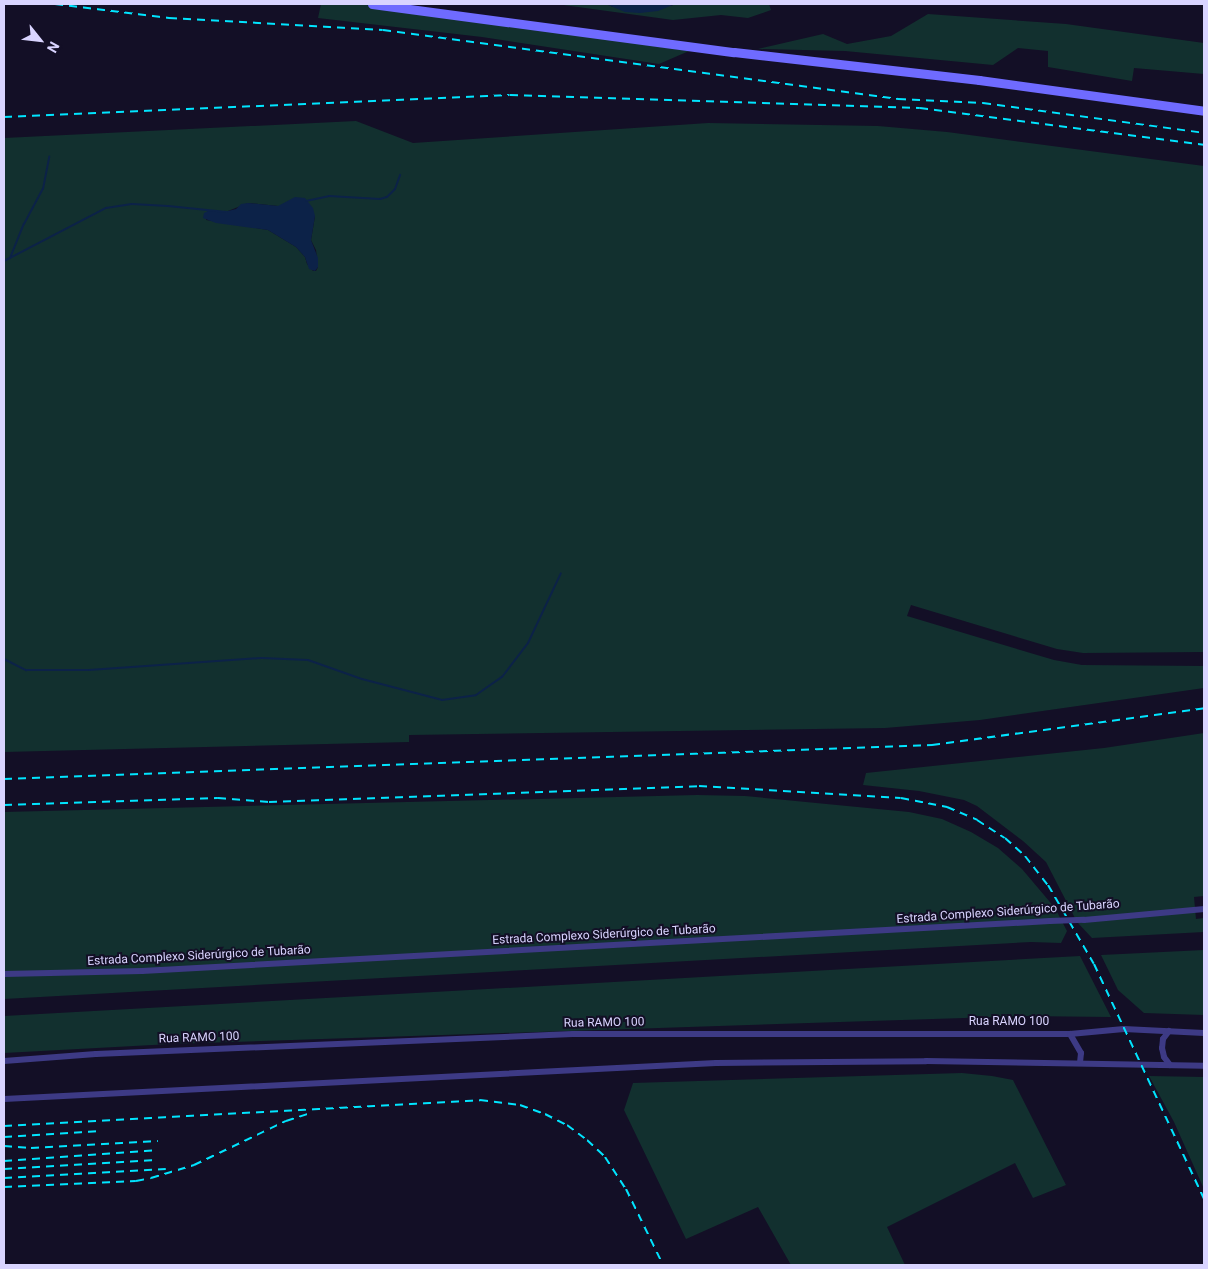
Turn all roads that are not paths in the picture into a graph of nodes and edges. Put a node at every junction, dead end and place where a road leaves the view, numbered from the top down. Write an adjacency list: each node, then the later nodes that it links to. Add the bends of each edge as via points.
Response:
1 (372, 4): 2 (street)
2 (1204, 111)
3 (1204, 909): 4 (street, Estrada Complexo Siderúrgico de Tubarão, bridge, via 1084,920 142,971)
4 (4, 974)
5 (1169, 1031): 6 (street, Rua RAMO 100); 7 (street, Rua RAMO 100, via 1124,1029); 10 (street, via 1162,1048)
6 (1204, 1033)
7 (1070, 1034): 8 (street, Rua RAMO 100, via 573,1034 96,1054); 9 (street, via 1081,1053)
8 (4, 1061)
9 (1080, 1063): 10 (street); 12 (street, via 926,1060 716,1063)
10 (1170, 1065): 11 (street)
11 (1204, 1066)
12 (4, 1099)

